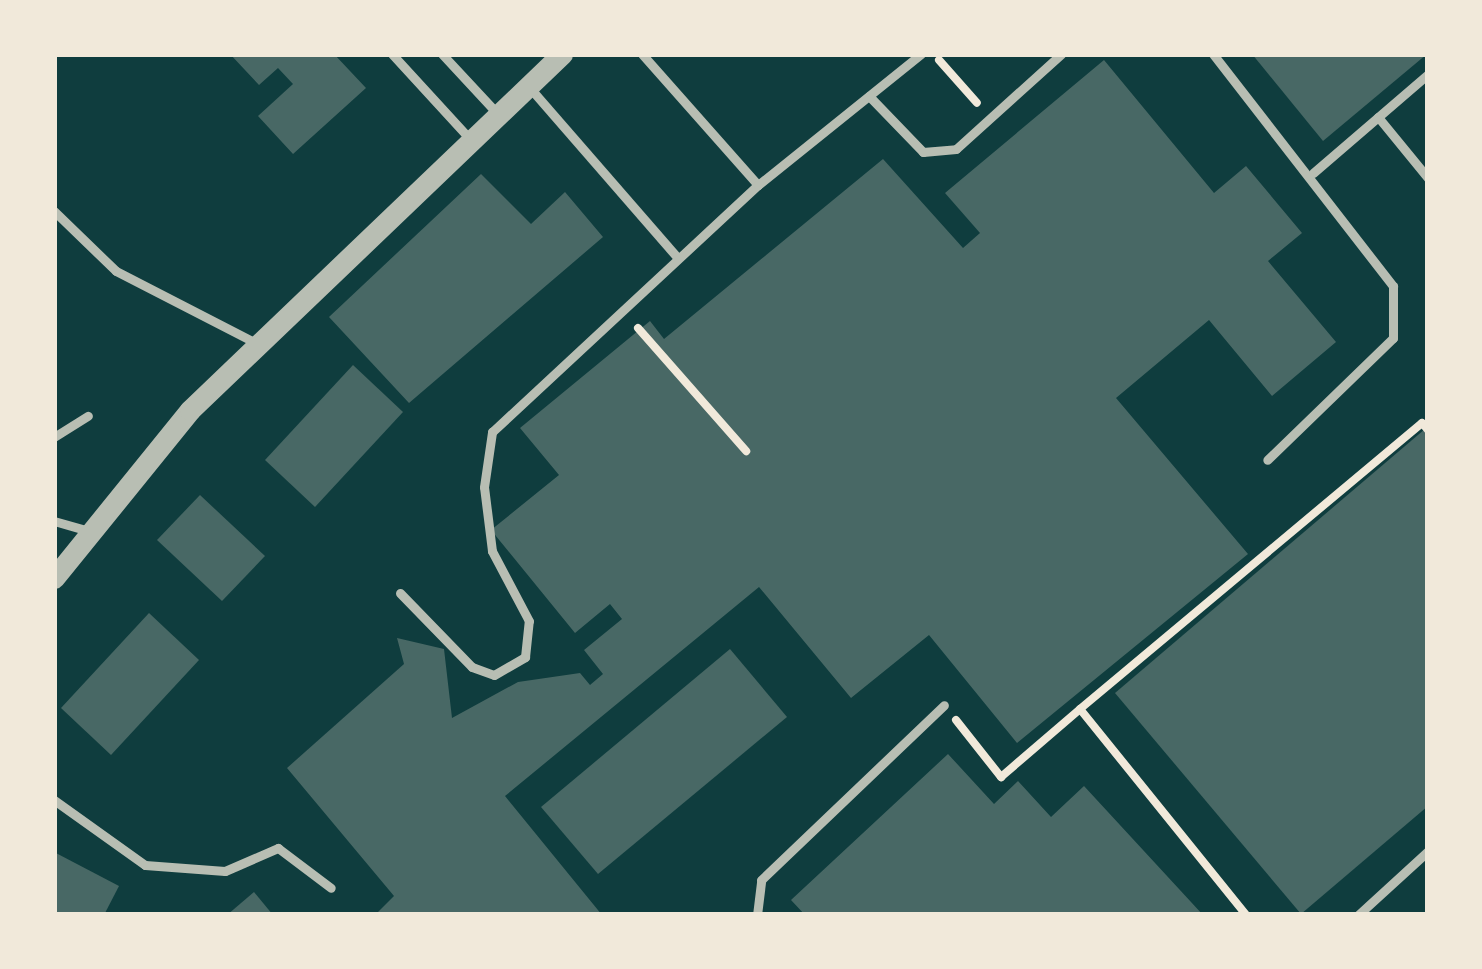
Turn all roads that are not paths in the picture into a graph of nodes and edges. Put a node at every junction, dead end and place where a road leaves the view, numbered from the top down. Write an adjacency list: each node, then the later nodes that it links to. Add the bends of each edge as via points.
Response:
1 (392, 54): 13 (lane)
2 (442, 54): 11 (lane)
3 (562, 54): 9 (street)
4 (643, 54): 16 (lane)
5 (921, 54): 10 (lane)
6 (1061, 54): 10 (lane, via 956,149 922,152)
7 (1213, 54): 14 (lane)
8 (1428, 74): 12 (lane)
9 (527, 84): 11 (street); 18 (lane)
10 (868, 96): 16 (lane)
11 (495, 111): 13 (street)
12 (1378, 117): 14 (lane); 15 (lane)
13 (468, 136): 19 (street)
14 (1312, 172): 22 (lane, via 1381,257 1393,338)
15 (1428, 178)
16 (758, 185): 18 (lane)
17 (54, 211): 19 (lane, via 116,271)
18 (678, 258): 26 (lane, via 492,431 492,551 529,620 525,657 494,675 472,667)
19 (256, 343): 24 (street)
20 (88, 416): 21 (lane)
21 (54, 437)
22 (1267, 460)
23 (54, 521): 24 (lane)
24 (88, 531): 25 (street)
25 (54, 578)
26 (400, 593)
27 (944, 705): 31 (lane, via 760,880)
28 (54, 800): 30 (lane, via 145,865 225,871 278,848)
29 (1428, 851): 32 (lane)
30 (331, 888)
31 (757, 915)
32 (1358, 915)

